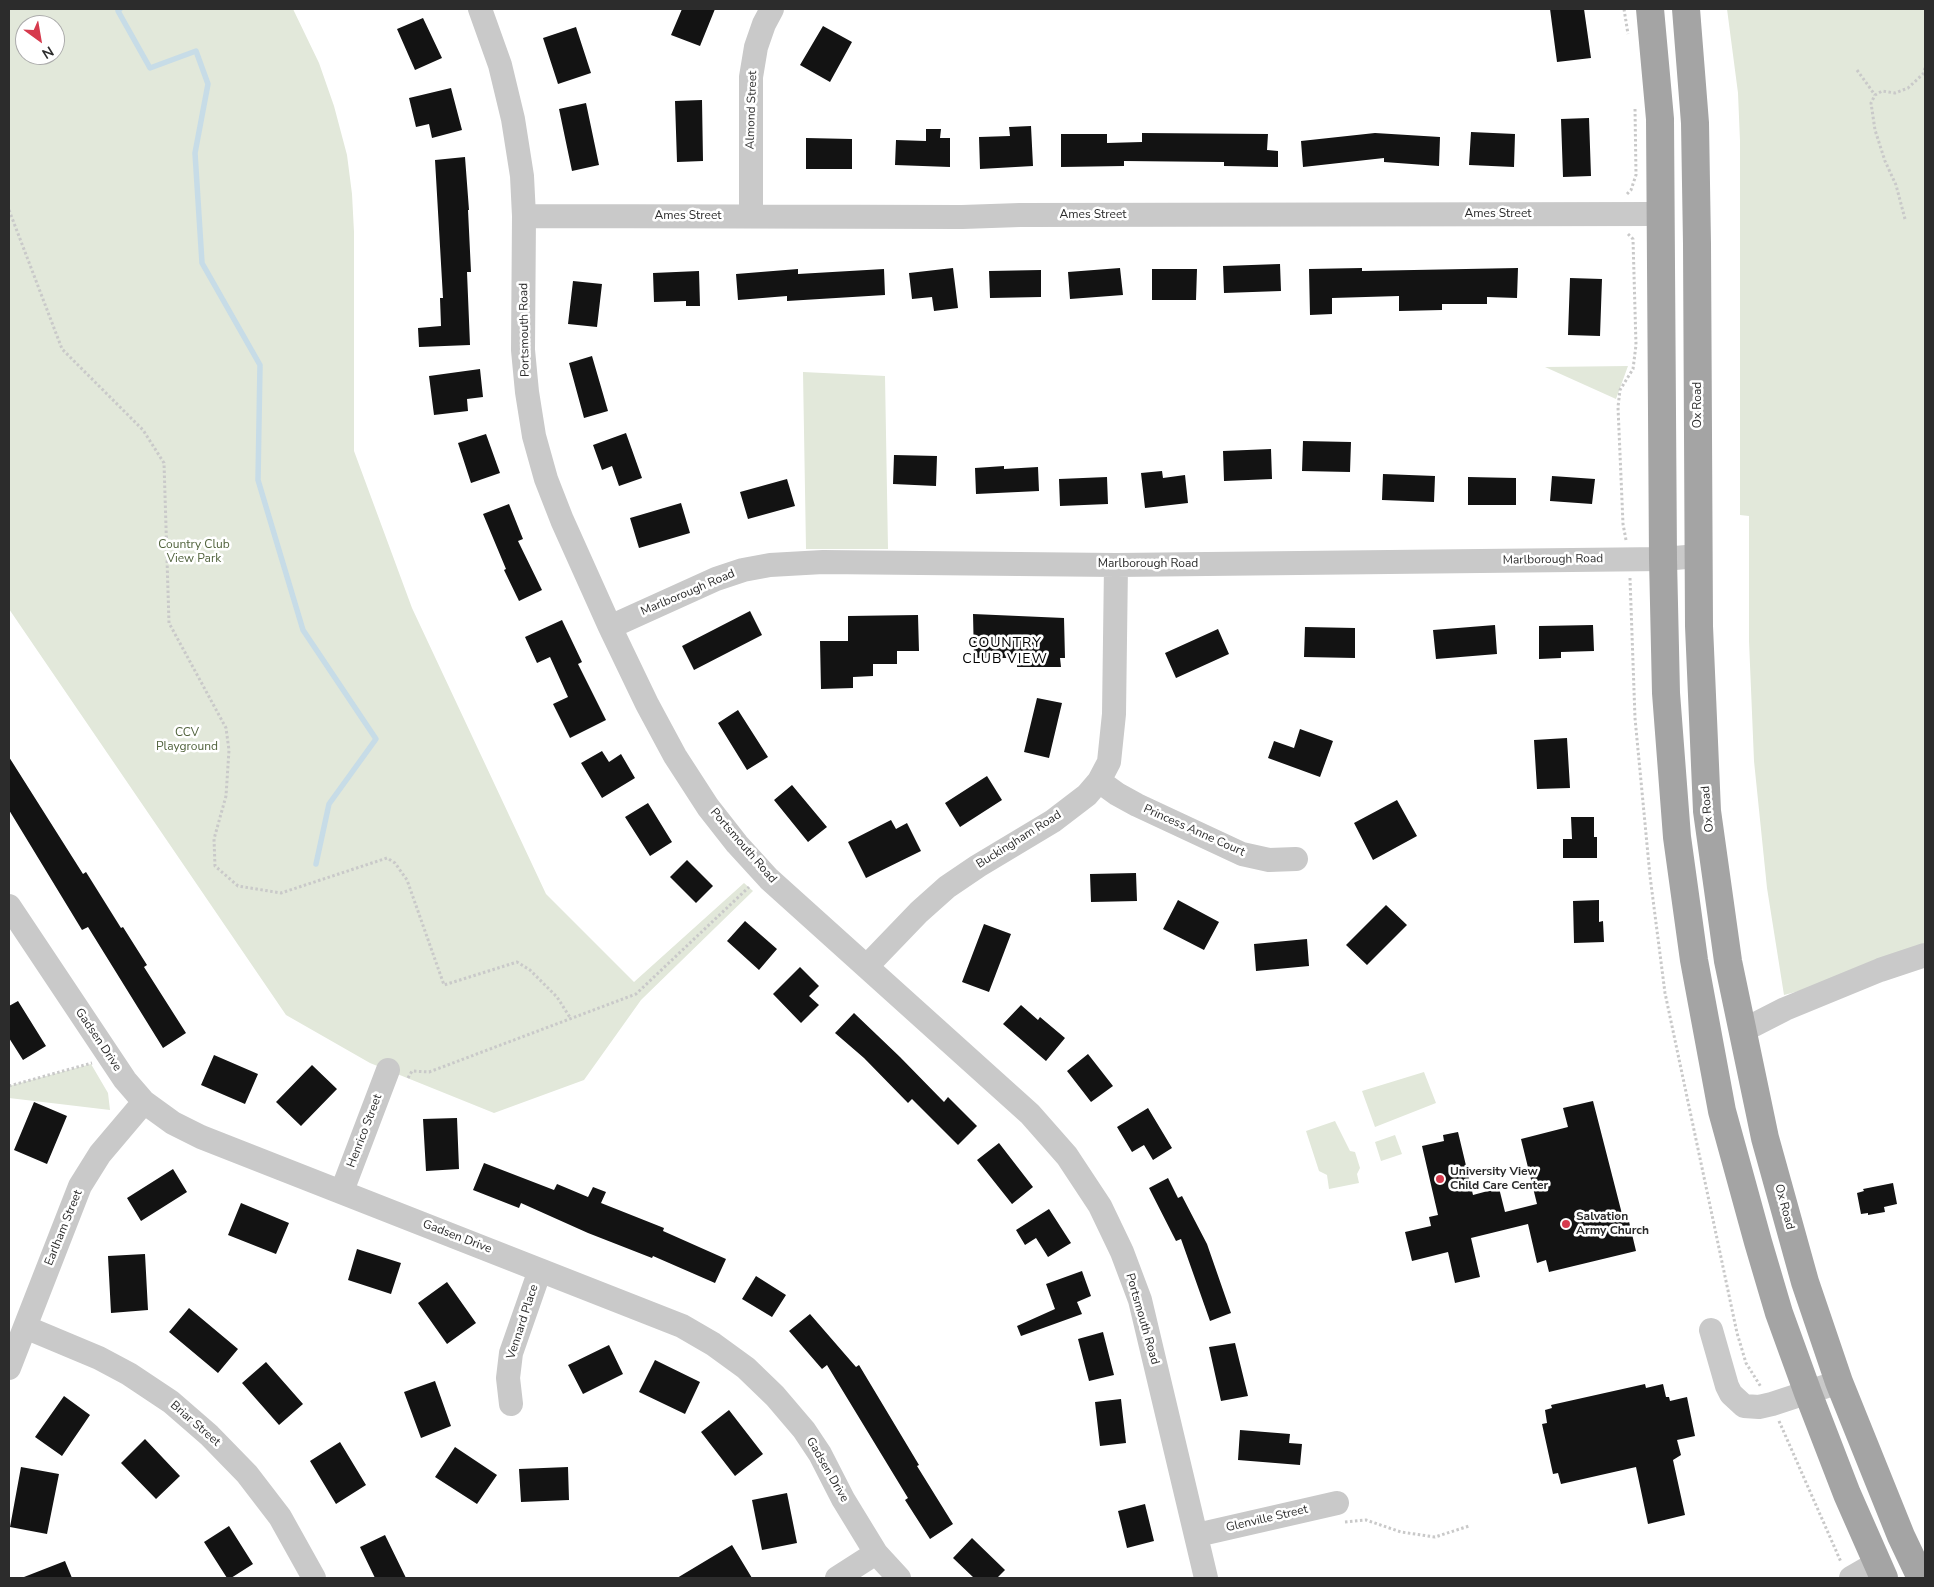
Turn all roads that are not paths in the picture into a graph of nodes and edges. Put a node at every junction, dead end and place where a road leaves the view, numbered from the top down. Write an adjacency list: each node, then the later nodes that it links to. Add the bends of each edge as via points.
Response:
1 (480, 9): 6 (street, Portsmouth Road, via 500,66 513,119 522,176)
2 (772, 9): 7 (street, Almond Street, via 756,47 751,77)
3 (1650, 9): 5 (main road, via 1660,118)
4 (1686, 9): 8 (main road, Ox Road, via 1695,124)
5 (1662, 214): 7 (street, Ames Street); 9 (main road)
6 (524, 216): 7 (street, Ames Street); 11 (street, Portsmouth Road, via 523,350 534,436 562,520)
7 (751, 216)
8 (1698, 556): 9 (street, Marlborough Road); 17 (main road, Ox Road, via 1707,811 1728,961)
9 (1663, 559): 10 (street, Marlborough Road); 26 (main road, via 1666,693 1676,827 1694,960 1722,1111 1740,1181 1779,1313)
10 (1116, 565): 11 (street, Marlborough Road, via 823,562 770,565 716,578); 12 (street, Buckingham Road, via 1114,714 1109,762)
11 (610, 627): 16 (street, Portsmouth Road, via 674,756 708,807 764,873)
12 (1099, 781): 13 (street, Princess Anne Court, via 1137,805 1242,854 1269,860); 16 (street, Buckingham Road, via 1087,795 1053,821 948,887)
13 (1296, 859)
14 (9, 906): 19 (street, Gadsen Drive, via 124,1080)
15 (1925, 954): 17 (street, via 1784,1009)
16 (867, 966): 29 (street, Portsmouth Road, via 1030,1114 1067,1156 1100,1206 1140,1300)
17 (1742, 1031): 25 (main road, Ox Road, via 1765,1138 1805,1282)
18 (388, 1070): 20 (street, Henrico Street)
19 (144, 1102): 20 (street, Gadsen Drive, via 173,1123 201,1137); 22 (street, Earlham Street, via 100,1154 80,1186)
20 (342, 1191): 21 (street, Gadsen Drive)
21 (540, 1270): 27 (street, Vennard Place, via 511,1353 508,1378); 30 (street, Gadsen Drive, via 682,1326 746,1368 804,1430)
22 (25, 1327): 24 (street, Earlham Street); 32 (street, Briar Street, via 129,1374 171,1402 209,1435 247,1474 280,1517)
23 (1711, 1330): 26 (street, via 1727,1386 1744,1406 1759,1407)
24 (9, 1368)
25 (1839, 1382): 26 (street); 37 (main road, Ox Road)
26 (1808, 1393): 31 (main road)
27 (511, 1404)
28 (1336, 1503): 29 (street, Glenville Street)
29 (1197, 1535): 35 (street, Portsmouth Road)
30 (876, 1553): 33 (street); 34 (street, Gadsen Drive)
31 (1880, 1571): 36 (street)
32 (314, 1578)
33 (837, 1578)
34 (899, 1578)
35 (1206, 1578)
36 (1851, 1578)
37 (1921, 1578)

